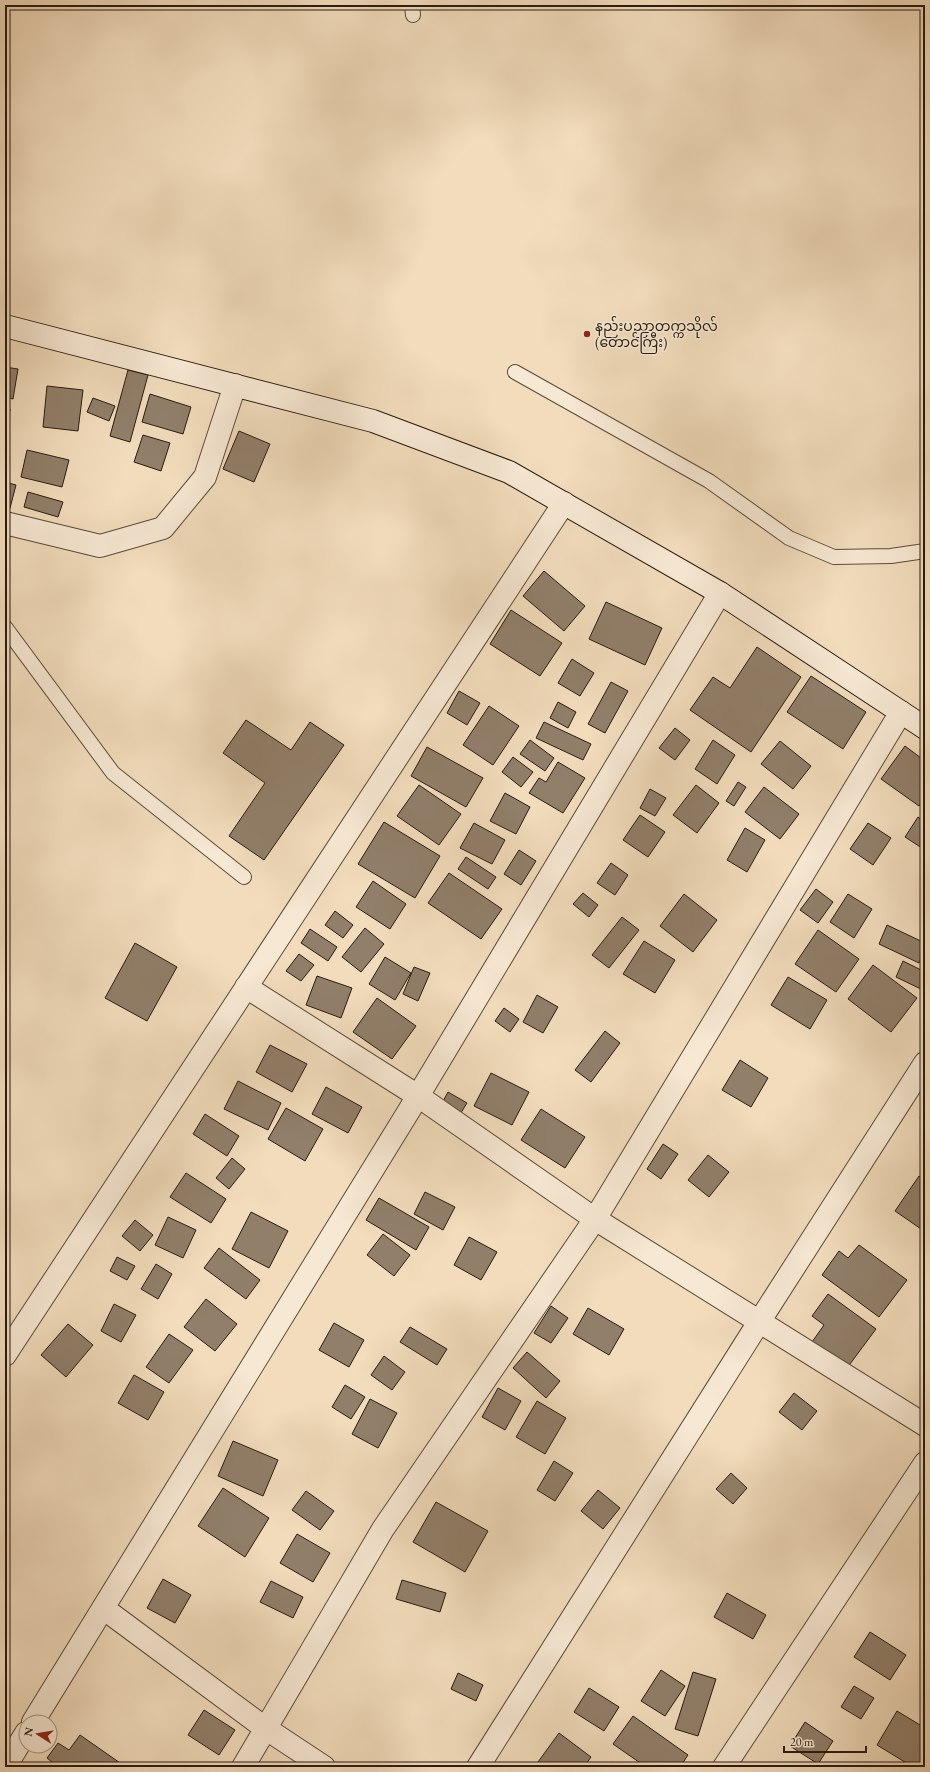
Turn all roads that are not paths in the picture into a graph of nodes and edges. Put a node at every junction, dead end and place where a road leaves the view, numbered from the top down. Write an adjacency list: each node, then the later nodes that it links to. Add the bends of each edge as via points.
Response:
1 (5, 326): 3 (street)
2 (515, 372): 6 (lane, via 709,481 788,538 834,557 891,556)
3 (235, 385): 4 (street, via 373,421 509,472); 5 (street, via 205,477 163,528 100,546)
4 (564, 503): 7 (street); 12 (street)
5 (5, 524)
6 (925, 551)
7 (720, 593): 9 (street); 14 (street)
8 (5, 627): 11 (lane, via 113,773)
9 (901, 712): 10 (street); 15 (street)
10 (925, 728)
11 (244, 877)
12 (246, 987): 14 (street); 17 (street)
13 (925, 1063): 16 (street)
14 (418, 1096): 15 (street); 20 (street)
15 (595, 1218): 16 (street); 22 (street, via 383,1529)
16 (759, 1322): 18 (street); 27 (street)
17 (5, 1355)
18 (925, 1424)
19 (925, 1463): 28 (street)
20 (103, 1608): 21 (street); 22 (street)
21 (38, 1714)
22 (266, 1728): 25 (street); 26 (street)
23 (18, 1746): 24 (street)
24 (5, 1767)
25 (243, 1767)
26 (324, 1767)
27 (478, 1767)
28 (724, 1767)

